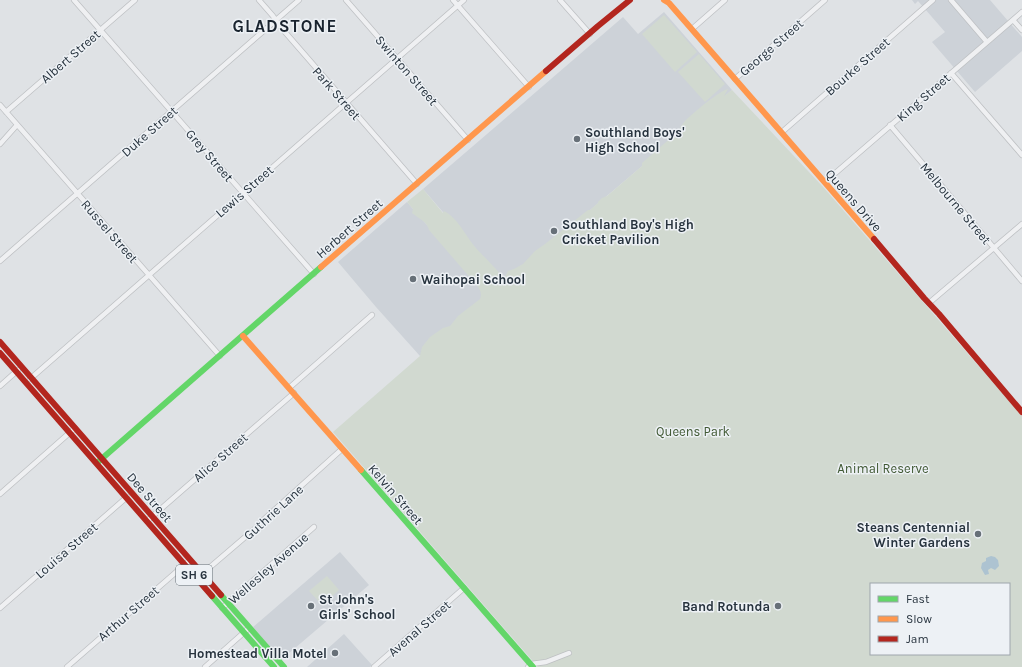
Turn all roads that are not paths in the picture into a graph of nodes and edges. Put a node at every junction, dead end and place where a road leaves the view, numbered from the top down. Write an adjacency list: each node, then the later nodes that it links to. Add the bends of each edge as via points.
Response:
1 (74, 0): 22 (street, Grey Street)
2 (135, 0): 22 (street, Albert Street)
3 (259, 0): 19 (street, Park Street)
4 (299, 0): 19 (street, Duke Street)
5 (346, 0): 26 (street, Swinton Street)
6 (453, 0): 16 (street)
7 (464, 0): 16 (street, Lewis Street)
8 (560, 0): 24 (street)
9 (623, 0): 17 (main road, Herbert Street)
10 (630, 0): 17 (main road, Herbert Street)
11 (725, 0): 21 (street)
12 (825, 0): 28 (street, George Street)
13 (933, 0): 36 (street, Bourke Street)
14 (951, 0): 25 (street)
15 (667, 1): 21 (main road, Queens Drive)
16 (458, 5): 26 (street, Lewis Street); 29 (street)
17 (617, 10): 24 (main road, Herbert Street)
18 (1022, 12): 20 (street, King Street)
19 (275, 20): 30 (street, Park Street); 32 (street, Duke Street)
20 (1013, 20): 23 (street); 25 (street, King Street)
21 (692, 29): 28 (main road, Queens Drive)
22 (100, 30): 32 (street, Grey Street); 33 (street, Albert Street)
23 (1022, 30)
24 (590, 34): 29 (main road, Herbert Street)
25 (987, 42): 27 (street, King Street)
26 (397, 58): 30 (street, Lewis Street); 37 (street, Swinton Street)
27 (951, 73): 35 (street, King Street); 39 (street)
28 (735, 79): 36 (main road, Queens Drive)
29 (529, 87): 37 (main road, Herbert Street)
30 (346, 102): 41 (street, Park Street); 43 (street, Lewis Street)
31 (0, 105): 33 (street, Russel Street)
32 (171, 111): 42 (street, Duke Street); 43 (street, Grey Street)
33 (6, 112): 34 (street, Russel Street)
34 (17, 125): 38 (street); 42 (street, Russel Street)
35 (890, 125): 40 (street, King Street); 45 (street, Melbourne Street)
36 (782, 132): 40 (main road, Queens Drive)
37 (468, 140): 41 (main road, Herbert Street)
38 (0, 144)
39 (1022, 155)
40 (824, 182): 50 (main road, Queens Drive)
41 (417, 184): 47 (main road, Herbert Street)
42 (77, 193): 46 (street, Duke Street); 48 (street, Russel Street)
43 (242, 193): 47 (street, Grey Street); 48 (street, Lewis Street)
44 (1022, 224): 45 (street)
45 (994, 248): 49 (street, Melbourne Street); 50 (street)
46 (0, 261)
47 (314, 274): 52 (main road, Herbert Street)
48 (149, 275): 55 (street, Russel Street); 58 (street, Lewis Street)
49 (1022, 281)
50 (929, 303): 63 (main road, Queens Drive)
51 (372, 315): 61 (street)
52 (243, 336): 55 (main road, Herbert Street); 61 (main road, Kelvin Street)
53 (0, 342): 56 (main road, Dee Street / SH 6)
54 (0, 353): 57 (main road, Dee Street / SH 6)
55 (220, 356): 67 (main road, Herbert Street)
56 (22, 367): 57 (street); 58 (main road, Dee Street / SH 6)
57 (16, 372): 59 (main road, Dee Street / SH 6); 60 (street)
58 (31, 377): 59 (street, Lewis Street); 64 (main road, Dee Street / SH 6)
59 (25, 382): 65 (main road, Dee Street / SH 6)
60 (0, 386)
61 (289, 388): 62 (main road, Kelvin Street)
62 (294, 393): 66 (main road, Kelvin Street); 72 (street, Alice Street)
63 (1022, 412)
64 (76, 428): 65 (street); 67 (main road, Dee Street / SH 6)
65 (70, 433): 68 (main road, Dee Street / SH 6); 70 (street)
66 (342, 449): 77 (street, Guthrie Lane); 78 (main road, Kelvin Street)
67 (102, 459): 68 (main road, Herbert Street); 69 (main road, Dee Street / SH 6)
68 (96, 464): 71 (main road, Dee Street / SH 6)
69 (132, 493): 71 (street, Louisa Street); 72 (main road, Dee Street / SH 6)
70 (0, 494)
71 (126, 498): 73 (main road, Dee Street / SH 6); 80 (street, Louisa Street)
72 (152, 516): 73 (street, Alice Street); 75 (main road, Dee Street / SH 6)
73 (146, 521): 76 (main road, Dee Street / SH 6)
74 (314, 527): 79 (street, Wellesley Avenue)
75 (190, 560): 76 (street, Arthur Street); 77 (main road, Dee Street / SH 6)
76 (185, 565): 81 (main road, Dee Street / SH 6); 86 (street, Arthur Street)
77 (202, 574): 79 (main road, Dee Street / SH 6)
78 (464, 588): 85 (main road, Kelvin Street); 90 (street, Avenal Street)
79 (228, 603): 81 (street, Wellesley Avenue); 82 (main road, Dee Street / SH 6)
80 (0, 608)
81 (222, 608): 83 (main road, Dee Street / SH 6)
82 (250, 628): 83 (street); 89 (main road, Dee Street / SH 6)
83 (244, 633): 87 (street); 88 (main road, Dee Street / SH 6)
84 (569, 653): 85 (street)
85 (530, 666)
86 (67, 667)
87 (204, 667)
88 (274, 667)
89 (284, 667)
90 (374, 667)

